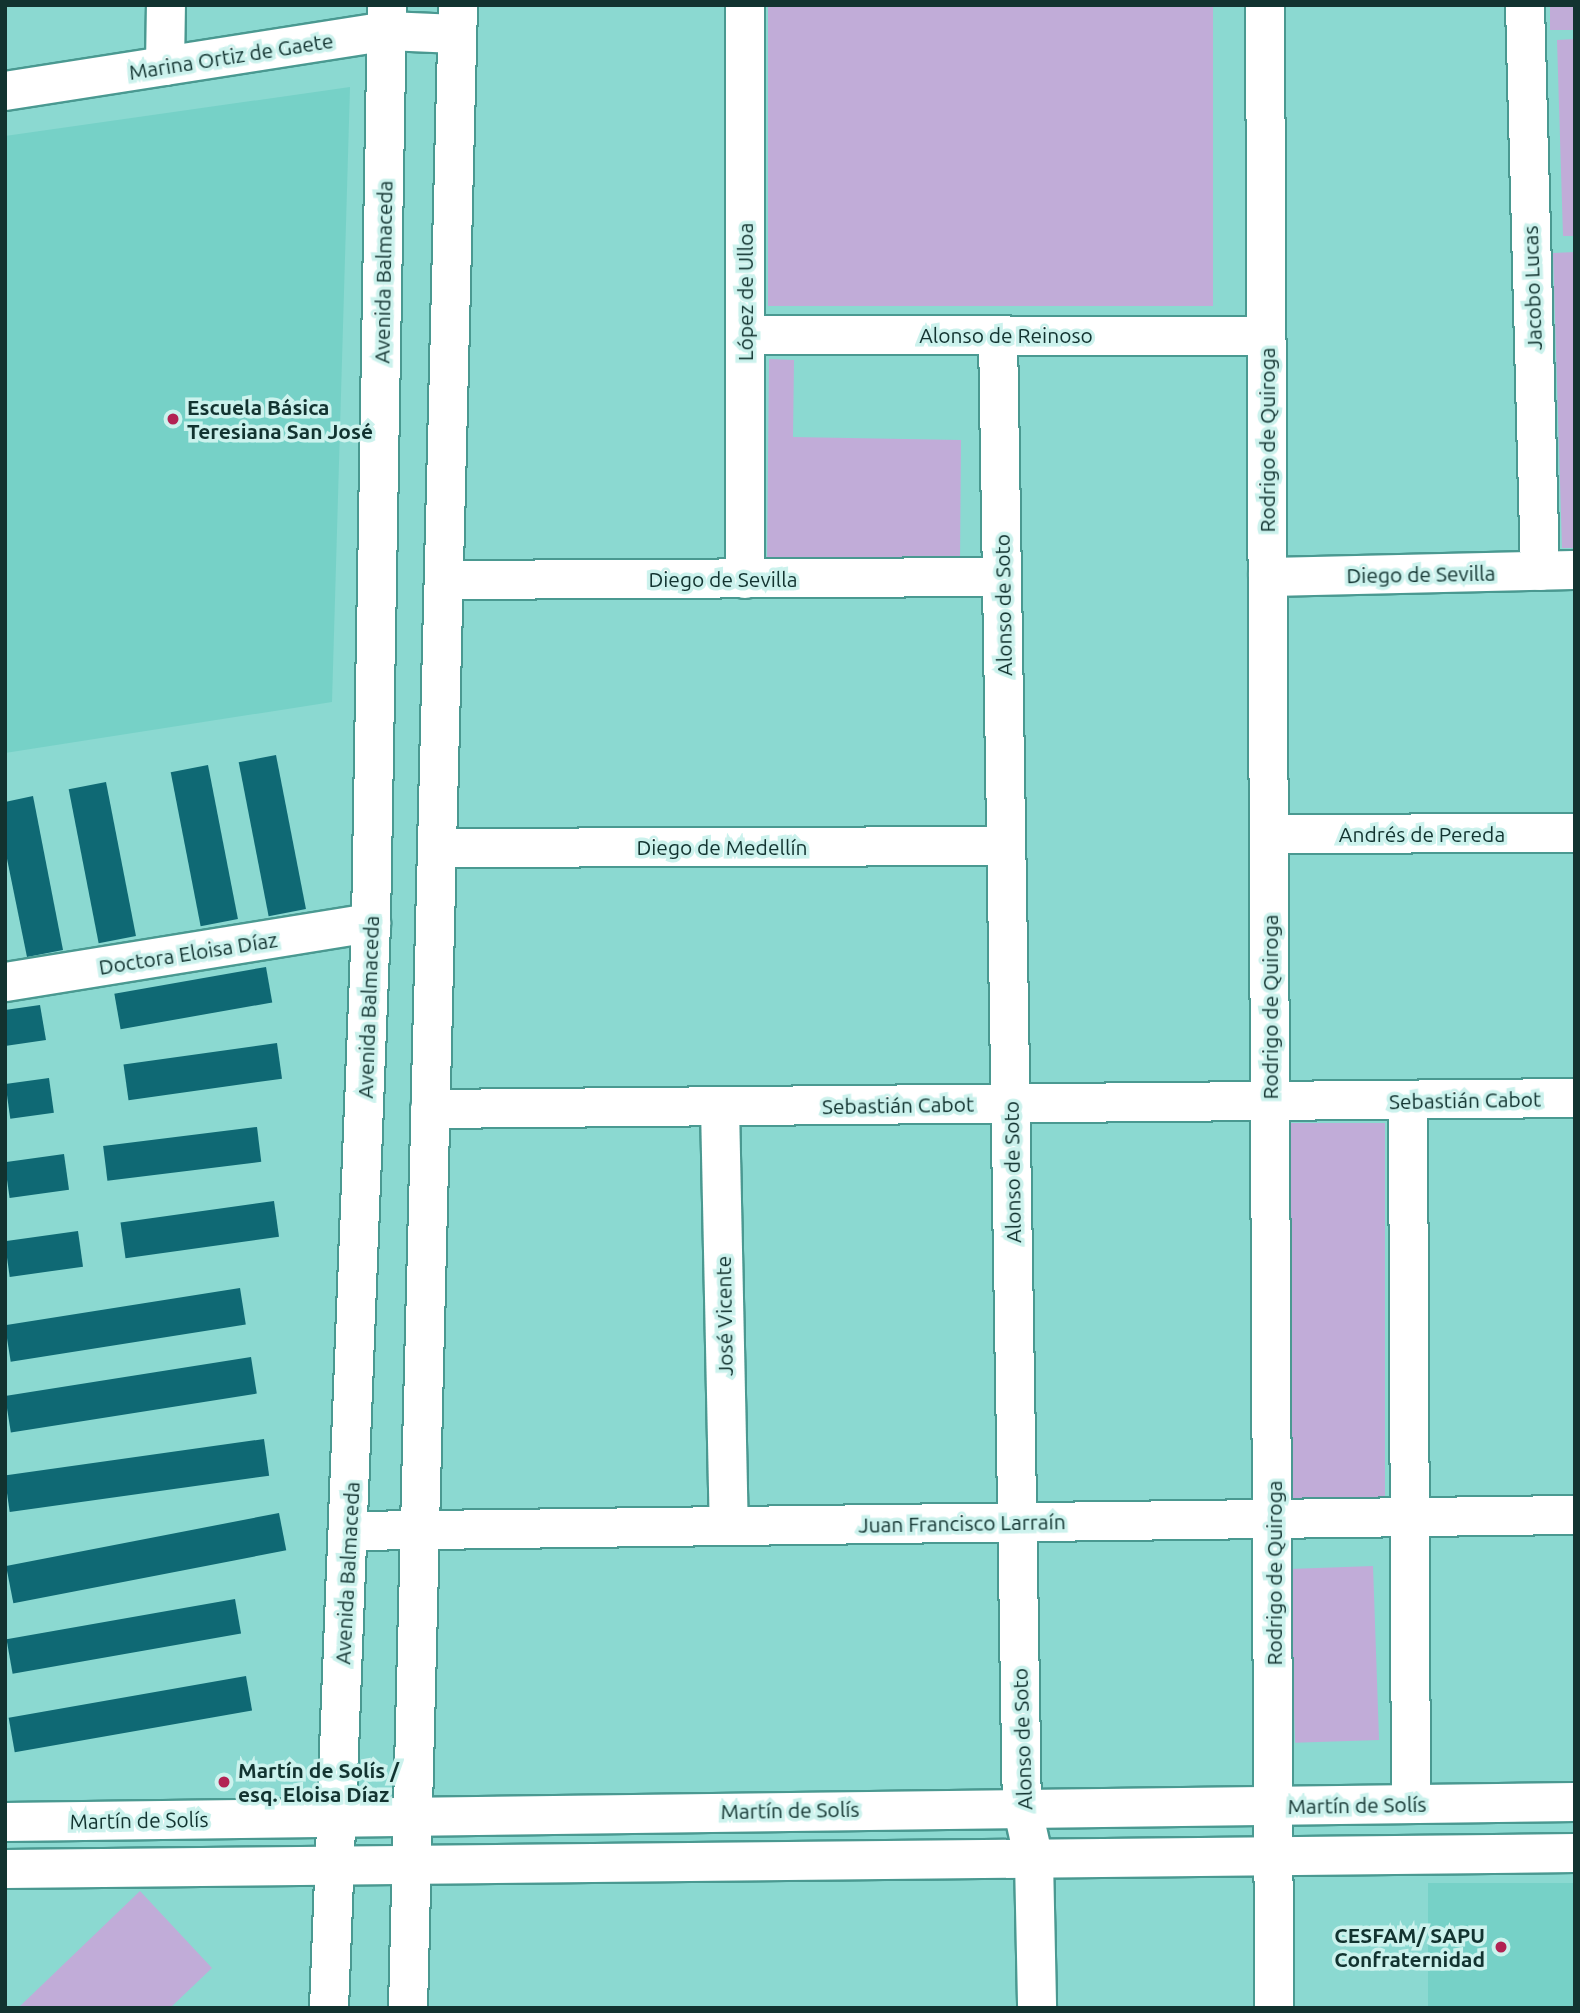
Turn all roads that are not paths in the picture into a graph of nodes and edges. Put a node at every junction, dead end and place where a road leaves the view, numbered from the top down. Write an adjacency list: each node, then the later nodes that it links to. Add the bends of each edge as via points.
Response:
1 (166, 5): 7 (street)
2 (745, 5): 9 (street, López de Ulloa)
3 (1265, 5): 11 (street, Rodrigo de Quiroga)
4 (1525, 5): 12 (street, Jacobo Lucas)
5 (387, 18): 6 (street, Marina Ortiz de Gaete); 7 (street, Marina Ortiz de Gaete); 21 (street, Avenida Balmaceda)
6 (458, 19): 16 (street)
7 (165, 66): 8 (street, Marina Ortiz de Gaete)
8 (5, 91)
9 (745, 335): 10 (street, Alonso de Reinoso); 15 (street, López de Ulloa)
10 (998, 335): 11 (street, Alonso de Reinoso); 13 (street, Alonso de Soto)
11 (1266, 336): 14 (street, Rodrigo de Quiroga)
12 (1557, 571): 14 (street, Diego de Sevilla)
13 (1002, 577): 15 (street, Diego de Sevilla); 19 (street, Alonso de Soto)
14 (1268, 577): 18 (street, Rodrigo de Quiroga)
15 (745, 579): 16 (street, Diego de Sevilla)
16 (444, 580): 20 (street)
17 (1575, 833): 18 (street, Andrés de Pereda)
18 (1269, 834): 25 (street, Rodrigo de Quiroga)
19 (1006, 846): 20 (street, Diego de Medellín); 26 (street, Alonso de Soto)
20 (437, 848): 28 (street)
21 (371, 923): 22 (street, Doctora Eloisa Díaz); 35 (street, Avenida Balmaceda)
22 (5, 982)
23 (1575, 1098): 24 (street, Sebastián Cabot)
24 (1408, 1100): 25 (street, Sebastián Cabot); 30 (street)
25 (1271, 1102): 26 (street, Sebastián Cabot); 31 (street, Rodrigo de Quiroga)
26 (1010, 1104): 27 (street, Sebastián Cabot); 32 (street, Alonso de Soto)
27 (720, 1107): 28 (street, Sebastián Cabot); 33 (street, José Vicente)
28 (430, 1109): 34 (street)
29 (1575, 1515): 30 (street, Juan Francisco Larraín)
30 (1410, 1517): 31 (street, Juan Francisco Larraín); 37 (street)
31 (1274, 1519): 32 (street, Juan Francisco Larraín); 39 (street, Rodrigo de Quiroga)
32 (1017, 1522): 33 (street, Juan Francisco Larraín); 38 (street, Alonso de Soto)
33 (729, 1526): 34 (street, Juan Francisco Larraín)
34 (420, 1530): 35 (street, Juan Francisco Larraín); 40 (street)
35 (350, 1531): 41 (street, Avenida Balmaceda)
36 (1575, 1802): 37 (street, Martín de Solís)
37 (1411, 1804): 39 (street, Martín de Solís)
38 (1022, 1806): 39 (street, Martín de Solís); 40 (street, Martín de Solís); 45 (street, Alonso de Soto)
39 (1275, 1806): 44 (street, Rodrigo de Quiroga)
40 (412, 1815): 41 (street, Martín de Solís); 47 (street)
41 (334, 1817): 42 (street, Martín de Solís); 46 (street, Avenida Balmaceda)
42 (5, 1822)
43 (1575, 1853): 44 (street)
44 (1276, 1858): 45 (street); 52 (street, Rodrigo de Quiroga)
45 (1034, 1860): 47 (street); 51 (street, Alonso de Soto)
46 (332, 1865): 47 (street); 48 (street); 49 (street, Avenida Balmaceda)
47 (412, 1866): 50 (street)
48 (5, 1869)
49 (329, 2008)
50 (408, 2008)
51 (1037, 2008)
52 (1274, 2008)

